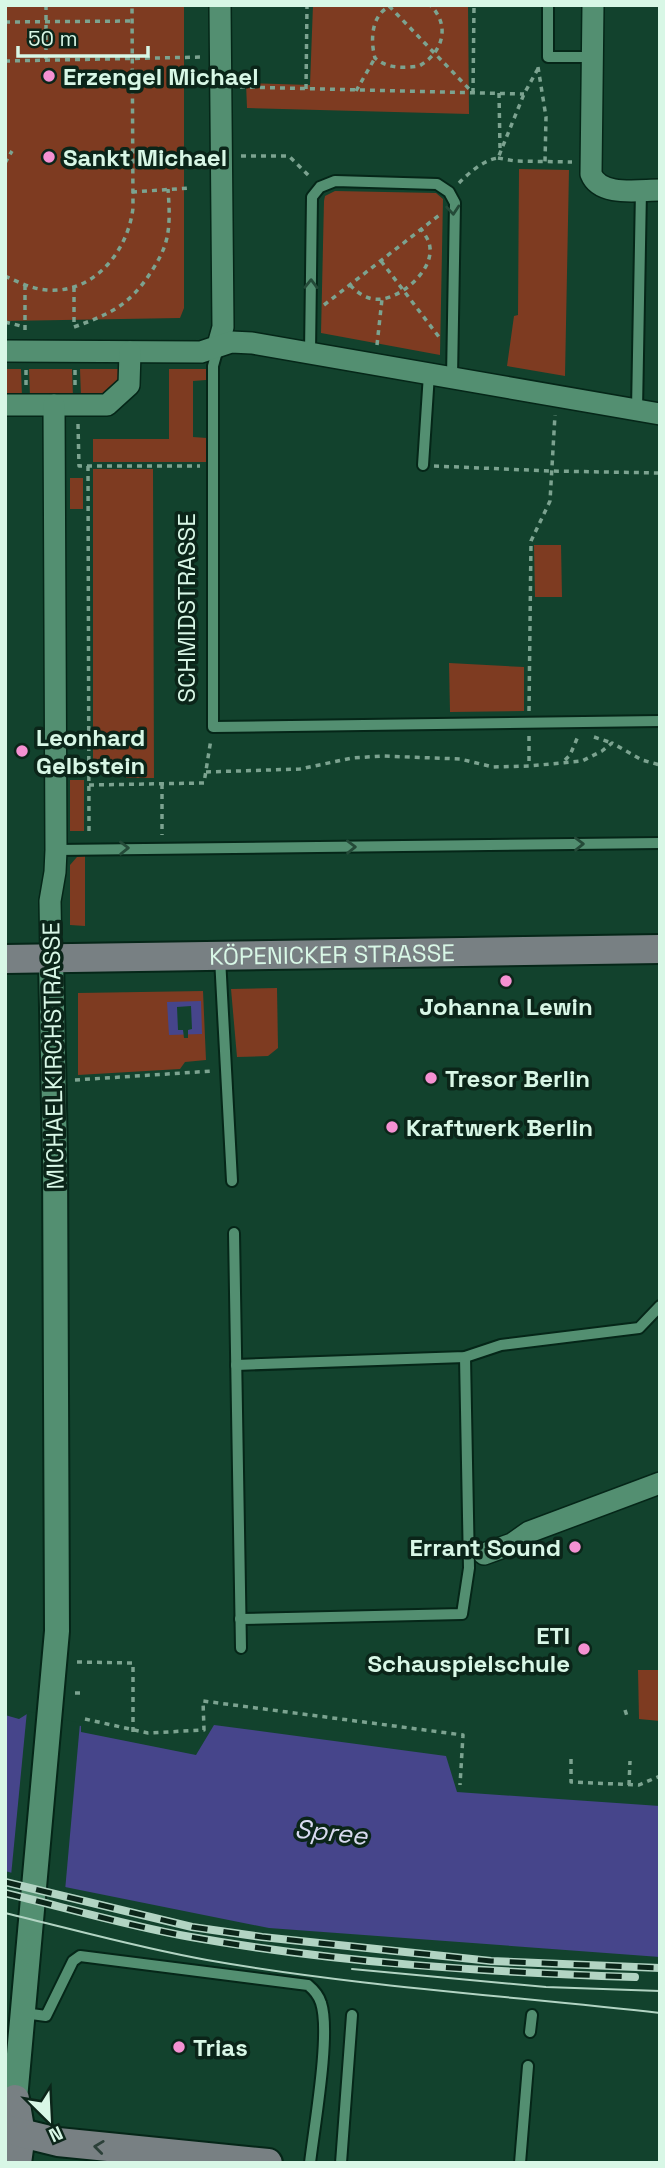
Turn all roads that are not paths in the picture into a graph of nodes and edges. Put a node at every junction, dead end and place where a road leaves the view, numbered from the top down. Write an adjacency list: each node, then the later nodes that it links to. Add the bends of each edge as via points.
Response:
1 (220, 5): 6 (street, via 223,327)
2 (548, 5): 4 (lane, via 548,57)
3 (593, 5): 4 (street)
4 (592, 57): 5 (street, via 589,163 594,182 602,188)
5 (650, 190): 14 (lane)
6 (218, 345): 8 (street, via 201,352); 9 (street, via 251,343); 17 (lane, SCHMIDSTRASSE, via 213,366 213,727)
7 (5, 351): 8 (street)
8 (130, 352): 13 (street, via 129,385 107,405)
9 (310, 353): 10 (street); 11 (lane, one-way to 11, via 312,197 320,187 335,181 437,184 455,203)
10 (429, 374): 11 (street); 16 (lane)
11 (452, 378): 14 (street)
12 (5, 405): 13 (street)
13 (54, 405): 19 (street, MICHAELKIRCHSTRASSE)
14 (636, 410): 15 (street)
15 (660, 414)
16 (423, 466)
17 (660, 721)
18 (660, 843): 19 (lane, one-way to 18)
19 (56, 850): 22 (street, MICHAELKIRCHSTRASSE, via 50,901)
20 (660, 949): 21 (main road, KÖPENICKER STRASSE)
21 (220, 956): 22 (main road, KÖPENICKER STRASSE); 24 (lane)
22 (51, 958): 23 (main road, KÖPENICKER STRASSE); 33 (street, MICHAELKIRCHSTRASSE, via 57,1631)
23 (5, 959)
24 (232, 1181)
25 (234, 1233): 28 (lane)
26 (660, 1306): 27 (lane, via 639,1328 501,1345)
27 (465, 1357): 28 (lane); 30 (lane)
28 (236, 1365): 31 (lane)
29 (660, 1483): 30 (street)
30 (477, 1554): 31 (lane, via 469,1568 462,1614)
31 (240, 1619): 32 (lane)
32 (241, 1648)
33 (24, 2013): 38 (street, MICHAELKIRCHSTRASSE); 42 (lane, via 46,2016 73,1961 80,1956 308,1985 321,2003 323,2017)
34 (352, 2015): 43 (lane)
35 (532, 2015): 36 (lane)
36 (530, 2032)
37 (528, 2066): 44 (lane)
38 (12, 2119): 39 (main road, one-way to 38, via 47,2141); 40 (main road)
39 (174, 2159): 41 (main road)
40 (17, 2163)
41 (268, 2163)
42 (310, 2163)
43 (341, 2163)
44 (520, 2163)

